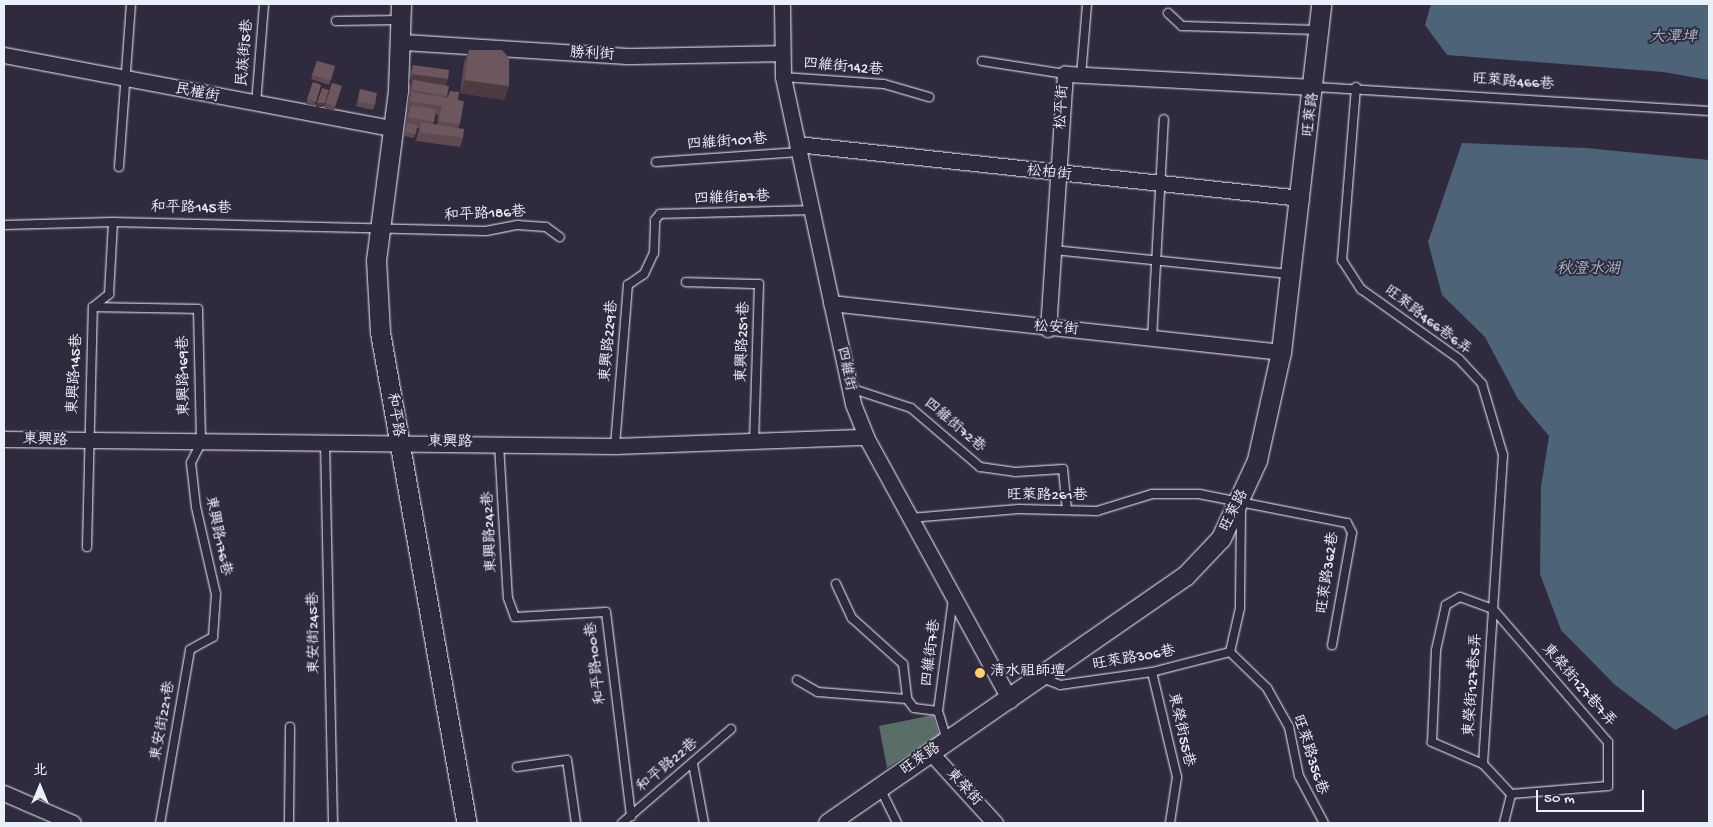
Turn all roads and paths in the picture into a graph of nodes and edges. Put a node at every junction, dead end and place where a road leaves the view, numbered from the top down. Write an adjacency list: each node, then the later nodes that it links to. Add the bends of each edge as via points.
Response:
1 (131, 4): 17 (lane)
2 (264, 4): 21 (lane, 民族街5巷)
3 (782, 4): 11 (street, 四維街)
4 (1087, 4): 16 (lane)
5 (1321, 4): 9 (street, 旺萊路)
6 (402, 12): 8 (lane); 10 (street, 和平路)
7 (1168, 13): 9 (lane, via 1182,26)
8 (336, 21)
9 (1319, 30): 18 (street, 旺萊路)
10 (403, 42): 11 (street, 勝利街, via 627,56); 24 (street, 和平路)
11 (782, 53): 15 (street, 四維街)
12 (4, 55): 17 (street, 民權街)
13 (982, 61): 14 (lane)
14 (1065, 74): 16 (street, 松平街); 28 (street, 松平街)
15 (783, 77): 20 (lane, 四維街142巷, via 884,84); 25 (street, 四維街)
16 (1081, 78): 18 (street, 松平街)
17 (124, 79): 21 (street, 民權街); 27 (lane)
18 (1315, 87): 19 (lane, 旺萊路466巷); 30 (street, 旺萊路)
19 (1356, 87): 22 (lane, 旺萊路466巷); 62 (lane, 旺萊路466巷6弄, via 1342,260 1361,289 1459,359 1482,384 1503,455)
20 (929, 97)
21 (256, 106): 24 (street, 民權街)
22 (1709, 111)
23 (1164, 119): 29 (lane)
24 (392, 128): 35 (street, 和平路)
25 (798, 148): 26 (lane, 四維街101巷); 28 (street, 松柏街); 31 (street, 四維街)
26 (656, 162)
27 (119, 167)
28 (1059, 176): 29 (street, 松柏街); 37 (street, 松平街)
29 (1160, 184): 30 (street, 松柏街); 38 (lane)
30 (1301, 198): 39 (street, 旺萊路)
31 (812, 210): 32 (lane, 四維街87巷, via 660,214); 41 (street, 四維街)
32 (655, 220): 55 (lane, 東興路229巷, via 654,253 644,274 628,285)
33 (113, 222): 34 (lane, 和平路145巷); 35 (lane, 和平路145巷); 42 (lane, via 109,294)
34 (4, 225)
35 (378, 230): 36 (lane, 和平路186巷, via 486,231 517,226 546,227); 51 (street, 和平路, via 380,332)
36 (560, 237)
37 (1053, 250): 38 (lane); 43 (street, 松平街)
38 (1155, 259): 39 (lane); 44 (lane)
39 (1291, 274): 45 (street, 旺萊路)
40 (686, 282): 54 (lane, 東興路251巷, via 759,284)
41 (831, 303): 43 (street, 松安街); 46 (street, 四維街)
42 (93, 307): 49 (lane, 東興路145巷); 52 (lane, 東興路169巷, via 198,309)
43 (1048, 329): 44 (street, 松安街)
44 (1152, 338): 45 (street, 松安街)
45 (1281, 352): 56 (street, 旺萊路, via 1257,460)
46 (848, 387): 47 (street, 四維街); 57 (lane, 四維街72巷, via 911,408 980,466 1015,472 1063,469)
47 (866, 437): 54 (street, 東興路); 58 (street, 四維街)
48 (4, 440): 49 (street, 東興路)
49 (86, 442): 52 (street, 東興路); 59 (lane, 東興路145巷)
50 (324, 442): 51 (street, 東興路); 52 (street, 東興路); 87 (lane, 東安街245巷)
51 (399, 442): 53 (street, 東興路); 88 (street, 和平路)
52 (201, 443): 64 (lane, 東興路176巷, via 191,463 216,594)
53 (499, 444): 55 (street, 東興路); 63 (lane, 東興路242巷, via 508,598)
54 (754, 444): 55 (street, 東興路)
55 (615, 446)
56 (1242, 502): 57 (lane, 旺萊路261巷, via 1152,494 1097,511); 65 (lane, 旺萊路362巷, via 1347,523 1352,533); 66 (lane, via 1240,608); 68 (street, 旺萊路, via 1221,538 1184,576)
57 (1068, 510): 58 (lane, 旺萊路261巷, via 1019,508)
58 (910, 518): 61 (street, 四維街)
59 (86, 547)
60 (836, 584): 70 (lane, via 852,618 903,664)
61 (953, 599): 71 (street, 四維街); 72 (lane, 四維街7巷)
62 (1493, 609): 78 (lane, 東榮街127巷5弄); 78 (lane, via 1460,597 1446,605 1436,650 1432,742); 82 (lane, 東榮街127巷7弄, via 1608,742 1608,786)
63 (516, 617): 83 (lane, 和平路100巷, via 606,612 618,740)
64 (214, 637): 85 (lane, 東安街221巷, via 190,650)
65 (1332, 645)
66 (1230, 652): 67 (lane, 旺萊路306巷); 96 (lane, 旺萊路356巷, via 1267,688 1289,727 1299,776)
67 (1152, 672): 68 (lane, 旺萊路306巷, via 1060,685); 95 (lane, 東榮街55巷, via 1177,777)
68 (1042, 678): 71 (street, 旺萊路)
69 (797, 680): 70 (lane, via 818,692)
70 (907, 699): 72 (lane, via 914,708)
71 (1010, 700): 75 (street, 旺萊路)
72 (938, 711): 75 (lane)
73 (290, 727): 86 (lane)
74 (731, 729): 77 (lane, 和平路22巷)
75 (947, 742): 76 (street, 旺萊路)
76 (931, 753): 80 (street, 旺萊路); 94 (street, 東榮街)
77 (693, 764): 83 (lane, 和平路22巷); 91 (lane)
78 (1482, 764): 82 (lane)
79 (517, 767): 89 (lane, via 567,760)
80 (880, 788): 92 (street, 旺萊路); 93 (lane)
81 (4, 794): 84 (street)
82 (1511, 794): 97 (lane)
83 (631, 816): 90 (lane, 和平路22巷)
84 (73, 823)
85 (160, 823)
86 (289, 823)
87 (333, 823)
88 (467, 823)
89 (576, 823)
90 (622, 823)
91 (704, 823)
92 (828, 823)
93 (897, 823)
94 (995, 823)
95 (1170, 823)
96 (1324, 823)
97 (1504, 823)

